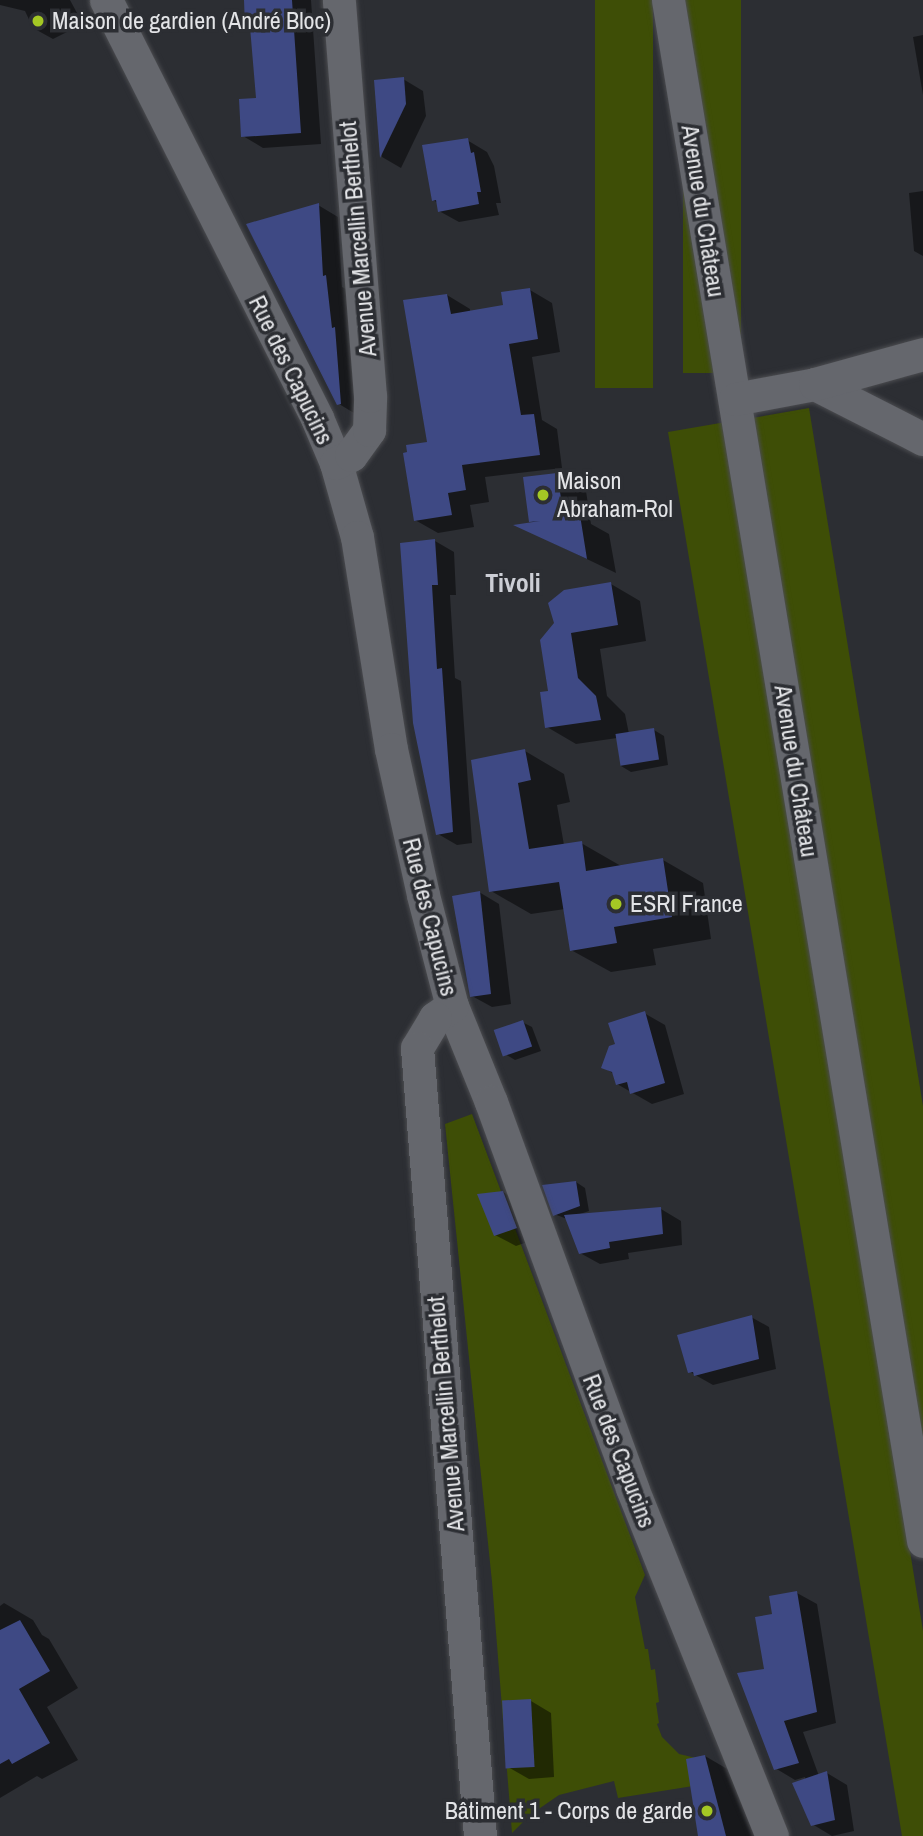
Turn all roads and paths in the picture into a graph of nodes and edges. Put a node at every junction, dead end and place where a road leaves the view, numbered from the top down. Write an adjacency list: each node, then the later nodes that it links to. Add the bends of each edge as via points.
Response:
1 (106, 0): 8 (street, Rue des Capucins)
2 (339, 0): 8 (street, Avenue Marcellin Berthelot, via 370,396 369,430 351,455)
3 (668, 0): 6 (street, Avenue du Château)
4 (923, 354): 5 (street)
5 (815, 384): 6 (street); 7 (street)
6 (735, 399): 10 (street, Avenue du Château)
7 (923, 439)
8 (336, 463): 9 (street, Rue des Capucins, via 357,537 391,749)
9 (452, 1006): 11 (street, Avenue Marcellin Berthelot, via 435,1018 417,1048); 12 (street, Rue des Capucins, via 632,1488)
10 (923, 1541)
11 (480, 1836)
12 (772, 1836)

